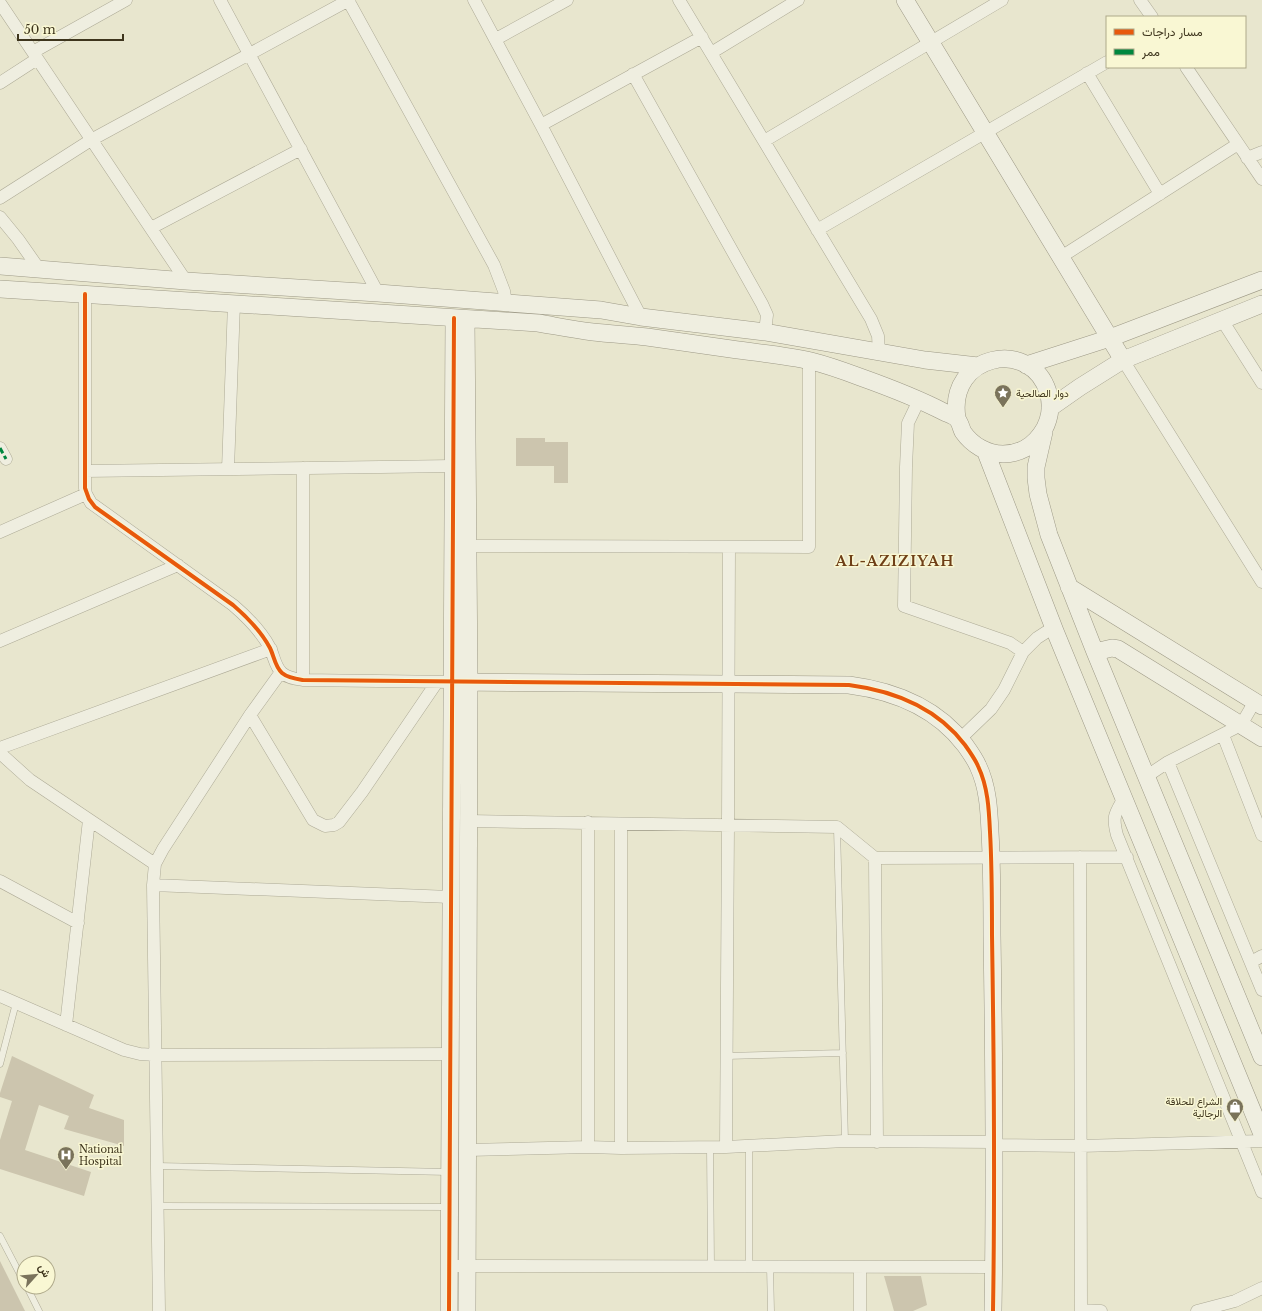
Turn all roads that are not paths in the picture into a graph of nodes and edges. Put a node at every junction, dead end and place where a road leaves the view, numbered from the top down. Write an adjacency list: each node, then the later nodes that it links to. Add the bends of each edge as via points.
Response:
1 (126, 0): 18 (street)
2 (220, 0): 17 (street)
3 (349, 0): 17 (street); 47 (street, via 494,265)
4 (474, 0): 14 (street)
5 (567, 0): 14 (street)
6 (679, 0): 13 (street)
7 (798, 0): 16 (street)
8 (906, 0): 15 (street)
9 (1002, 0): 15 (street)
10 (1140, 0): 12 (street)
11 (0, 3): 18 (street)
12 (1151, 16)
13 (702, 36): 16 (street); 21 (street)
14 (496, 40): 24 (street)
15 (931, 42): 25 (street); 27 (street)
16 (711, 53): 27 (street)
17 (249, 54): 26 (street); 29 (street)
18 (35, 56): 23 (street); 26 (street)
19 (1106, 63): 22 (street)
20 (1187, 68): 28 (street)
21 (633, 74): 24 (street); 52 (street, via 762,304 767,316)
22 (1087, 74): 25 (street); 33 (street)
23 (0, 83)
24 (542, 125): 49 (street)
25 (986, 132): 37 (street); 38 (street)
26 (91, 140): 34 (street); 36 (street)
27 (764, 141): 37 (street)
28 (1238, 144): 31 (street); 33 (street)
29 (300, 149): 36 (street); 44 (street)
30 (1262, 152): 31 (street)
31 (1247, 158): 32 (street)
32 (1262, 179)
33 (1160, 194): 38 (street)
34 (0, 198)
35 (0, 217): 40 (street)
36 (150, 228): 42 (street)
37 (817, 230): 54 (street, via 871,319 878,336)
38 (1061, 257): 53 (street)
39 (0, 266): 40 (street)
40 (39, 269): 42 (street)
41 (1262, 280): 53 (street)
42 (186, 281): 44 (street)
43 (0, 289): 45 (street)
44 (378, 293): 47 (street)
45 (85, 294): 46 (street); 68 (street)
46 (234, 303): 50 (street); 67 (street)
47 (506, 303): 49 (street, via 601,310)
48 (1262, 304): 51 (street)
49 (641, 317): 52 (street)
50 (460, 319): 56 (street, via 538,323); 65 (street); 71 (street)
51 (1222, 320): 55 (street); 59 (street)
52 (765, 332): 54 (street)
53 (1110, 338): 55 (street); 57 (street)
54 (879, 352): 58 (street)
55 (1123, 360): 61 (street); 74 (street)
56 (810, 361): 60 (street); 72 (street, via 808,547)
57 (1026, 365): 58 (street, via 1002,359); 61 (street, via 1040,376 1049,396)
58 (978, 366): 62 (street, via 963,380 959,389 956,398)
59 (1262, 383)
60 (919, 400): 62 (street); 79 (street, via 908,423 904,606 1010,643)
61 (1050, 408): 63 (street)
62 (957, 418): 64 (street, via 967,438)
63 (1045, 428): 64 (street, via 1032,444 1014,453); 75 (street, via 1036,467 1038,494 1049,535)
64 (984, 450): 76 (street)
65 (453, 466): 66 (street); 83 (street)
66 (303, 468): 67 (street); 82 (street)
67 (228, 469): 68 (street)
68 (85, 471): 69 (street)
69 (86, 494): 70 (street); 73 (street, via 95,507)
70 (0, 532)
71 (468, 546): 72 (street); 84 (street)
72 (728, 547): 85 (street)
73 (178, 565): 77 (street); 78 (street, via 247,617)
74 (1262, 582)
75 (1069, 587): 80 (street); 86 (street)
76 (1054, 627): 79 (street, via 1037,638); 96 (street)
77 (0, 641)
78 (271, 649): 81 (street); 92 (street)
79 (1023, 652): 91 (street, via 992,709)
80 (1095, 652): 88 (street, via 1108,648 1118,649); 95 (street)
81 (281, 672): 82 (street, via 291,678); 87 (street)
82 (303, 680): 83 (street)
83 (445, 682): 84 (street); 87 (street, via 339,822 329,826 313,820); 111 (street)
84 (469, 682): 85 (street); 98 (street)
85 (729, 684): 91 (street, via 849,685 871,688 924,708); 101 (street)
86 (1258, 704): 88 (street)
87 (250, 715): 108 (street)
88 (1241, 725): 89 (street); 90 (street)
89 (1223, 735): 94 (street); 103 (street)
90 (1262, 738)
91 (960, 739): 107 (street, via 984,780 988,799)
92 (0, 748)
93 (0, 753): 97 (street, via 30,780)
94 (1168, 762): 95 (street); 114 (street)
95 (1147, 776): 123 (street)
96 (1124, 798): 105 (street, via 1115,815 1114,823); 125 (street)
97 (89, 820): 108 (street); 112 (street)
98 (469, 820): 99 (street); 137 (street)
99 (588, 822): 100 (street); 133 (street)
100 (621, 824): 101 (street); 136 (street)
101 (728, 825): 102 (street); 122 (street)
102 (837, 826): 106 (street); 119 (lane)
103 (1262, 834)
104 (1080, 857): 105 (street); 107 (street); 132 (street)
105 (1127, 857): 129 (street)
106 (875, 858): 107 (street); 128 (street)
107 (992, 858): 130 (street)
108 (155, 864): 110 (street)
109 (0, 881): 112 (street)
110 (154, 885): 111 (street); 121 (street)
111 (450, 897): 120 (street)
112 (78, 923): 118 (street)
113 (1262, 956): 114 (street)
114 (1251, 962): 115 (street)
115 (1262, 990)
116 (0, 996): 117 (street)
117 (16, 1003): 118 (street); 124 (lane)
118 (66, 1025): 121 (street, via 124,1050)
119 (843, 1053): 122 (lane); 126 (lane)
120 (451, 1054): 121 (street); 139 (street)
121 (156, 1055): 138 (street)
122 (726, 1056): 135 (street)
123 (1262, 1057)
124 (0, 1064)
125 (1262, 1134)
126 (845, 1141): 128 (street); 131 (street)
127 (1262, 1141): 129 (street)
128 (877, 1142): 130 (street)
129 (1242, 1142): 132 (street); 140 (street)
130 (995, 1144): 132 (street); 151 (street)
131 (749, 1146): 135 (street); 148 (lane)
132 (1080, 1146): 154 (street)
133 (588, 1147): 136 (street); 137 (street)
134 (710, 1147): 135 (street); 136 (street); 146 (lane)
135 (726, 1147)
136 (621, 1148)
137 (468, 1150): 145 (street)
138 (157, 1166): 139 (lane); 141 (street)
139 (450, 1172): 142 (street)
140 (1262, 1192)
141 (158, 1206): 142 (lane); 156 (street)
142 (450, 1208): 144 (street)
143 (0, 1236): 147 (lane)
144 (449, 1266): 145 (street); 157 (street)
145 (468, 1266): 146 (street); 158 (street)
146 (711, 1266): 148 (street)
147 (16, 1267)
148 (749, 1267): 149 (street)
149 (770, 1267): 150 (street); 159 (lane)
150 (860, 1267): 151 (street); 160 (street)
151 (994, 1267): 161 (street)
152 (1262, 1288): 163 (street, via 1235,1301)
153 (31, 1295): 155 (lane)
154 (1081, 1310): 162 (street)
155 (39, 1311)
156 (159, 1311)
157 (449, 1311)
158 (467, 1311)
159 (770, 1311)
160 (860, 1311)
161 (994, 1311)
162 (1101, 1311)
163 (1197, 1311)

